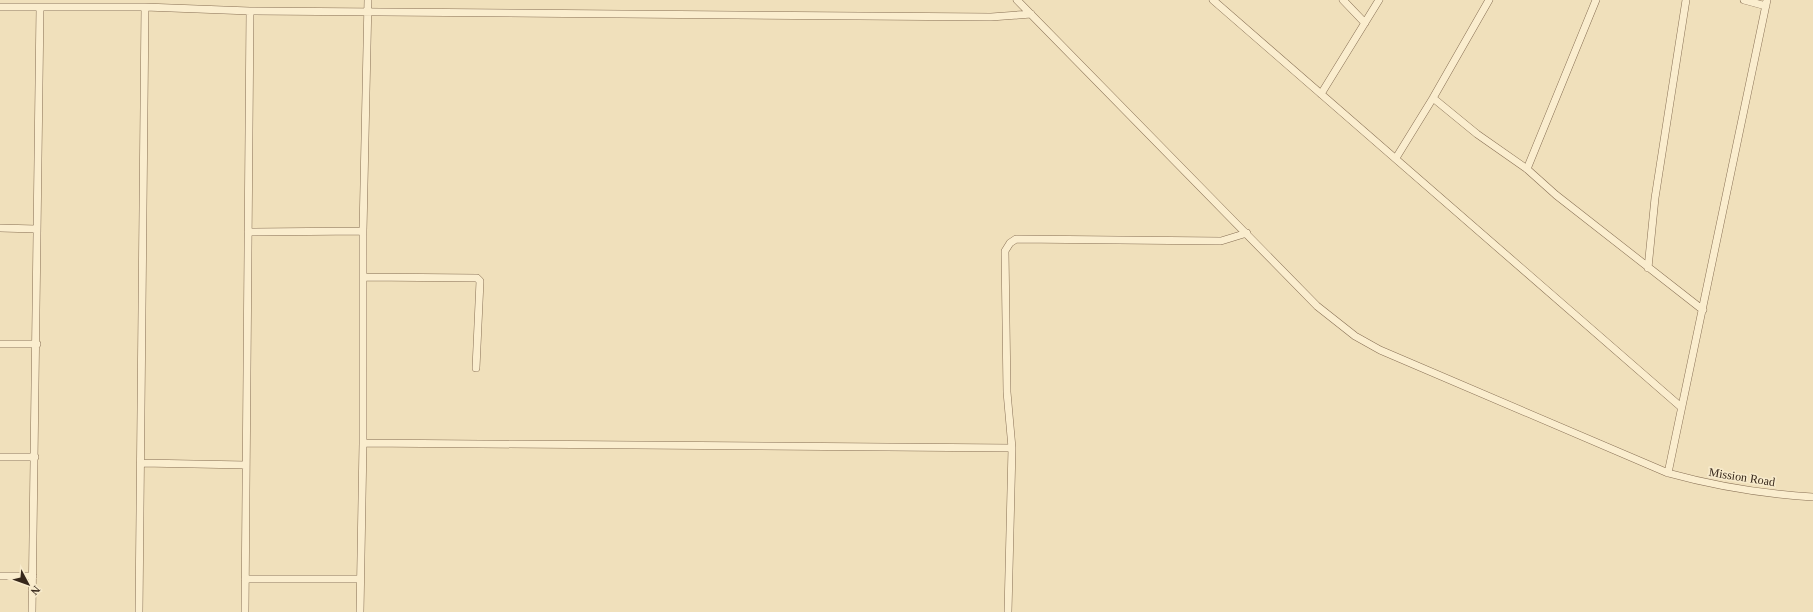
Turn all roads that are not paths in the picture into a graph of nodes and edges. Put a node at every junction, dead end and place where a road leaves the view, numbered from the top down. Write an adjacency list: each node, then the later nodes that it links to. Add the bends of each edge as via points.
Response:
1 (98, 0): 15 (street)
2 (368, 0): 16 (street)
3 (1017, 0): 18 (street, Mission Road)
4 (1212, 0): 20 (street)
5 (1343, 0): 19 (street)
6 (1379, 0): 19 (street)
7 (1489, 0): 21 (street)
8 (1596, 0): 23 (street)
9 (1686, 0): 29 (street, via 1655,198)
10 (1744, 0): 11 (street)
11 (1767, 3): 31 (street)
12 (0, 7): 14 (street)
13 (145, 7): 15 (street); 17 (street); 40 (street)
14 (40, 8): 15 (street); 25 (street)
15 (98, 8)
16 (368, 10): 17 (street); 18 (street, via 991,17); 26 (street)
17 (250, 11): 27 (street)
18 (1031, 14): 28 (street, Mission Road)
19 (1365, 23): 20 (street)
20 (1321, 94): 22 (street)
21 (1433, 98): 22 (street); 23 (street)
22 (1396, 158): 35 (street)
23 (1526, 169): 29 (street)
24 (0, 228): 25 (street)
25 (36, 229): 33 (street)
26 (363, 231): 27 (street); 30 (street)
27 (248, 232): 41 (street)
28 (1247, 233): 37 (street, via 1221,241 1016,239 1010,243 1005,251 1007,392); 42 (street, Mission Road, via 1317,306 1355,336 1442,378)
29 (1648, 268): 31 (street)
30 (363, 277): 34 (street, via 477,278 480,281); 36 (street)
31 (1703, 310): 35 (street)
32 (0, 344): 33 (street)
33 (36, 344): 39 (street)
34 (476, 368)
35 (1681, 407): 42 (street)
36 (363, 443): 37 (street); 47 (street)
37 (1012, 448): 52 (street)
38 (0, 457): 39 (street)
39 (35, 457): 45 (street)
40 (142, 463): 41 (street); 49 (street)
41 (246, 465): 46 (street)
42 (1668, 474): 43 (street, Mission Road, via 1746,490)
43 (1813, 497)
44 (0, 576): 45 (street)
45 (33, 576): 48 (street)
46 (245, 578): 47 (street); 50 (street)
47 (360, 579): 51 (street)
48 (32, 612)
49 (139, 612)
50 (245, 612)
51 (360, 612)
52 (1008, 612)

